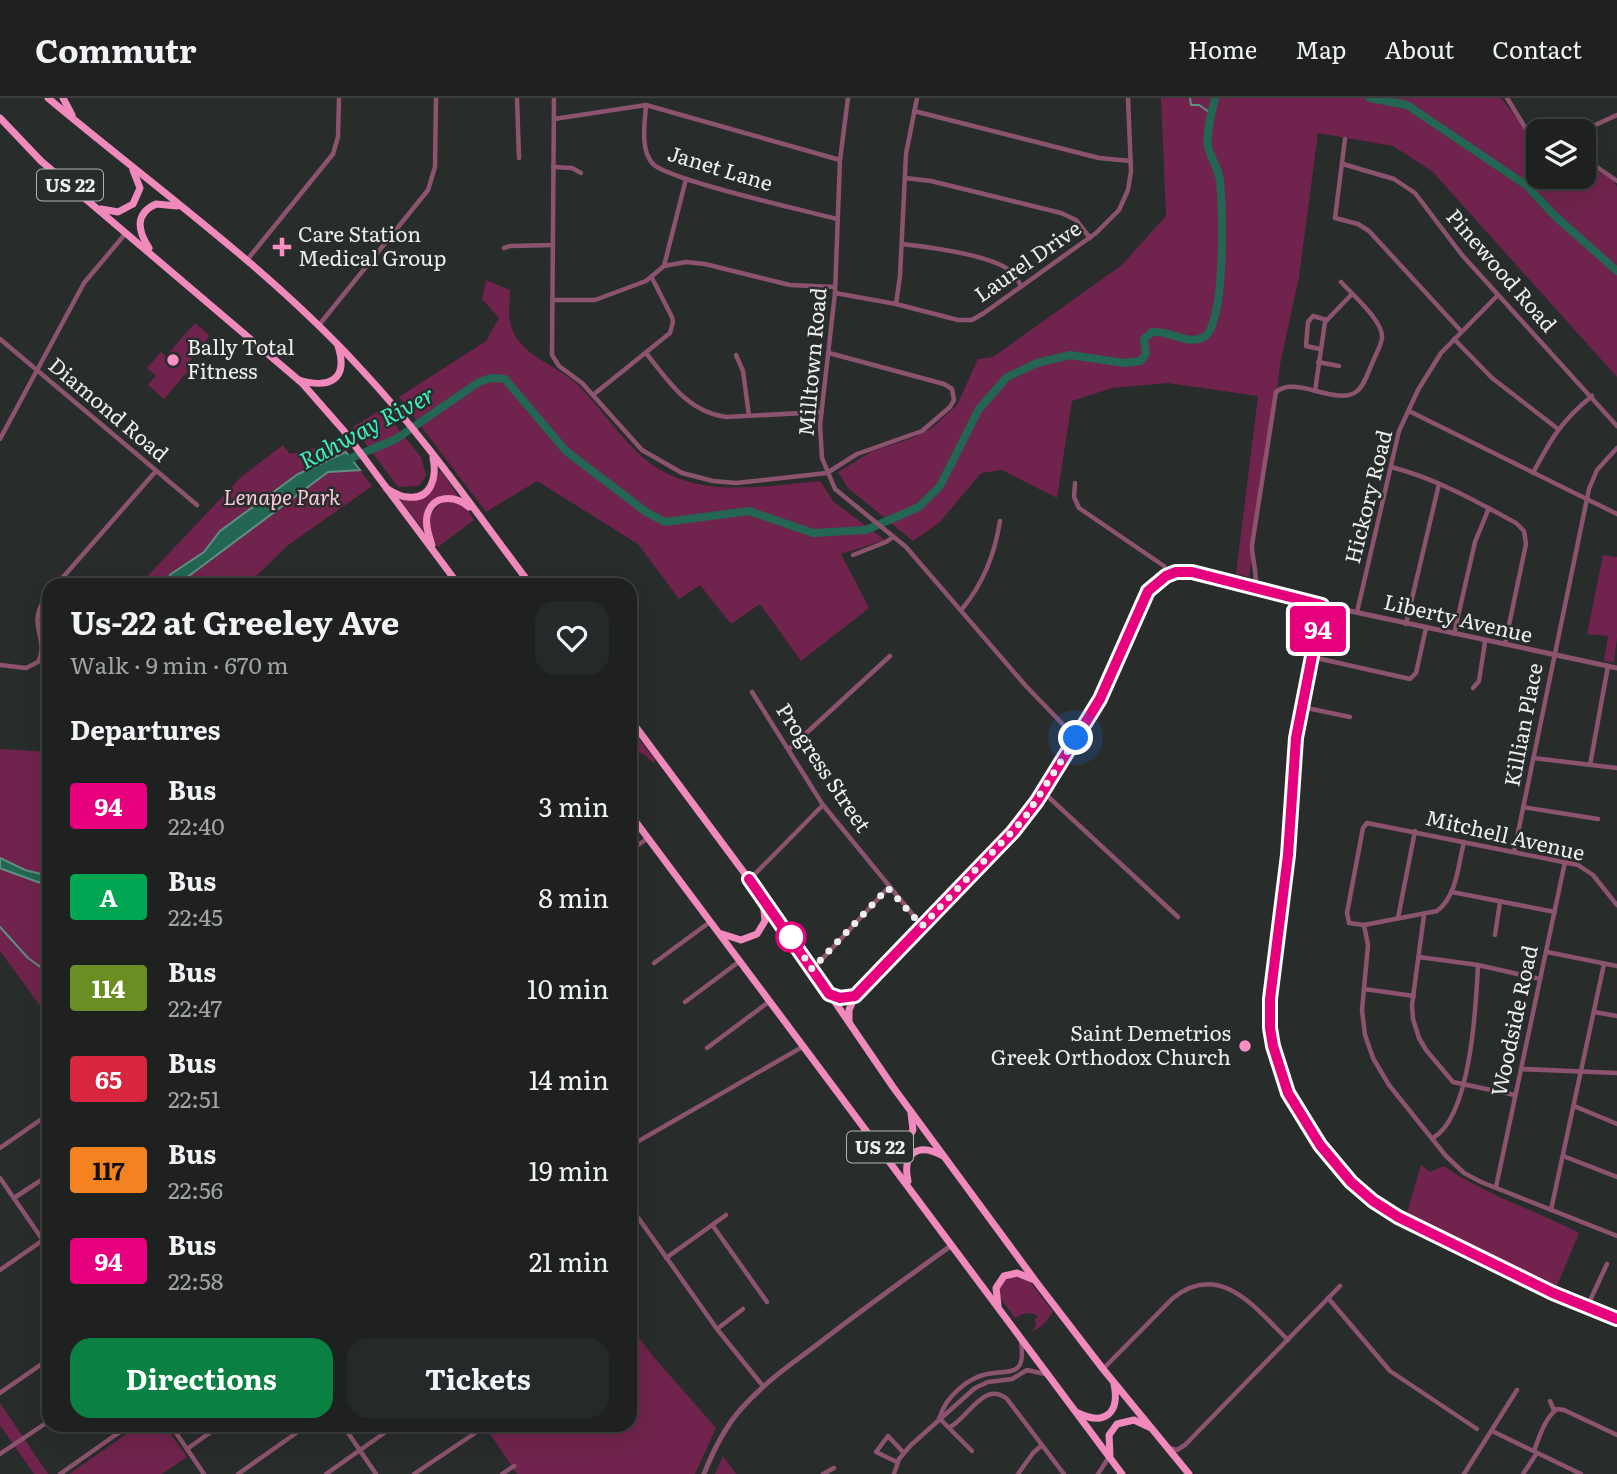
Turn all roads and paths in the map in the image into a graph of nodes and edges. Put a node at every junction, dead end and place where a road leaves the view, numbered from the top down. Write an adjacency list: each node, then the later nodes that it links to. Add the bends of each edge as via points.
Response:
1 (48, 98): 15 (highway, US 22)
2 (63, 98): 15 (highway)
3 (339, 98): 40 (street, via 338,137 330,159)
4 (436, 98): 51 (street, via 435,167 428,190)
5 (517, 98): 20 (street)
6 (554, 98): 16 (street)
7 (848, 98): 21 (street, Milltown Road)
8 (916, 98): 12 (street)
9 (1128, 98): 22 (street, Laurel Drive)
10 (1507, 98): 18 (street)
11 (646, 105): 16 (street); 21 (street); 29 (street, Janet Lane, via 647,155 658,169)
12 (914, 111): 22 (street, via 1099,158); 28 (street)
13 (1617, 115): 17 (street)
14 (0, 118): 32 (highway, US 22)
15 (74, 119): 24 (highway, US 22)
16 (554, 119): 25 (street)
17 (1596, 125)
18 (1526, 129)
19 (1345, 139): 23 (street)
20 (519, 158)
21 (840, 160): 33 (street, Milltown Road)
22 (1131, 161): 35 (street, Laurel Drive, via 1122,205)
23 (1343, 164): 47 (street, Pinewood Road, via 1386,175 1408,188); 52 (street, via 1335,218 1369,231)
24 (132, 167): 31 (highway, US 22); 32 (highway, via 140,188 134,204 118,212)
25 (554, 167): 27 (street); 37 (street)
26 (1596, 167): 30 (street)
27 (581, 173)
28 (905, 178): 35 (street, via 1061,214 1076,220); 36 (street)
29 (686, 179): 33 (street, Janet Lane); 41 (street)
30 (1617, 181)
31 (181, 207): 39 (highway, via 156,204 141,217 141,234); 40 (highway, US 22)
32 (97, 208): 34 (highway, US 22)
33 (838, 219): 45 (street, Milltown Road)
34 (126, 233): 39 (highway, US 22); 62 (street, via 84,283)
35 (1090, 238): 44 (street, Laurel Drive)
36 (902, 244): 44 (street, via 996,263 1012,272); 49 (street)
37 (553, 245): 38 (street); 48 (street)
38 (504, 248)
39 (153, 255): 63 (highway, US 22)
40 (247, 261): 51 (highway, US 22)
41 (664, 267): 42 (street); 45 (street, Laurel Drive, via 699,262 790,285)
42 (652, 278): 48 (street, via 595,300); 57 (street, via 673,322 670,333)
43 (1341, 282): 46 (street)
44 (1021, 286): 49 (street, Laurel Drive, via 965,321)
45 (835, 290): 49 (street, Laurel Drive); 58 (street, Milltown Road)
46 (1352, 294): 50 (street); 64 (street, via 1380,327 1380,345 1355,393)
47 (1497, 296): 52 (street, Hickory Road); 66 (street, Pinewood Road)
48 (553, 300): 65 (street, via 551,351 556,363)
49 (896, 304)
50 (1326, 320): 56 (street); 56 (street, via 1313,316 1308,322 1306,346)
51 (318, 325): 55 (highway, US 22)
52 (1461, 331): 54 (street, Hickory Road)
53 (0, 339): 62 (street, Diamond Road)
54 (1454, 339): 67 (street, Hickory Road, via 1430,369); 71 (street, via 1492,378)
55 (337, 343): 63 (highway, via 341,364 334,378 321,385); 74 (highway, US 22)
56 (1320, 349): 60 (street)
57 (646, 353): 65 (street); 69 (street, via 696,408 719,416)
58 (829, 354): 68 (street, Milltown Road); 77 (street, via 944,384 952,389 954,400 929,426 857,454)
59 (736, 355): 69 (street, via 743,370)
60 (1318, 362): 61 (street); 64 (street)
61 (1339, 366)
62 (37, 370): 72 (street); 76 (street, Diamond Road)
63 (299, 380): 81 (highway, US 22, via 336,420)
64 (1315, 391): 95 (street, via 1284,387 1275,396 1252,545)
65 (593, 395): 77 (street, via 642,450 682,473 736,483)
66 (1592, 396): 70 (street, Pinewood Road); 71 (street)
67 (1409, 411): 75 (street, Hickory Road); 78 (street)
68 (822, 412): 69 (street); 77 (street, Milltown Road, via 820,441)
69 (749, 416)
70 (1617, 426)
71 (1558, 429): 78 (street)
72 (0, 439)
73 (1617, 448): 82 (street, Killian Place, via 1593,476)
74 (432, 452): 81 (highway, via 435,480 425,493 408,498); 85 (highway, US 22)
75 (1391, 467): 80 (street); 99 (street, Hickory Road)
76 (156, 471): 83 (street, Diamond Road); 92 (street)
77 (827, 473): 88 (street, Milltown Road, via 835,489)
78 (1533, 473): 82 (street)
79 (1075, 483): 91 (street, via 1079,508)
80 (1439, 484): 84 (street); 100 (street)
81 (386, 489): 89 (highway, US 22)
82 (1587, 499): 86 (street); 108 (street, Killian Place)
83 (197, 505)
84 (1489, 508): 102 (street, via 1475,542); 104 (street, via 1519,525 1526,538)
85 (477, 514): 89 (highway, via 453,498 436,502 427,521); 94 (highway, US 22)
86 (1617, 514)
87 (1000, 521): 98 (street, via 997,544 983,577)
88 (893, 537): 90 (street); 98 (street, Milltown Road)
89 (434, 553): 93 (highway, US 22)
90 (853, 555)
91 (1170, 574): 95 (street, Liberty Avenue, via 1192,572); 118 (street, via 1145,596 1105,691)
92 (62, 578)
93 (453, 578)
94 (525, 578)
95 (1255, 589): 97 (street, Liberty Avenue)
96 (42, 604): 106 (street, via 37,612)
97 (1322, 605): 99 (street, Liberty Avenue); 109 (street)
98 (962, 609): 118 (street, Milltown Road)
99 (1357, 612): 100 (street, Liberty Avenue)
100 (1406, 624): 101 (street, Liberty Avenue)
101 (1426, 628): 102 (street, Liberty Avenue); 109 (street, via 1416,673 1410,679)
102 (1454, 634): 103 (street, Liberty Avenue)
103 (1485, 642): 104 (street, Liberty Avenue); 113 (street, via 1479,681)
104 (1505, 645): 108 (street, Liberty Avenue)
105 (42, 653): 110 (street, via 38,662 26,668)
106 (42, 653)
107 (890, 656): 119 (street)
108 (1554, 656): 111 (street, Liberty Avenue); 120 (street, Killian Place)
109 (1312, 657): 115 (street)
110 (0, 665)
111 (1608, 666): 112 (street, Liberty Avenue); 121 (street)
112 (1617, 668)
113 (1473, 688)
114 (752, 692): 119 (street, Progress Street)
115 (1302, 707): 116 (street); 205 (street, via 1270,999 1273,1046 1288,1093 1320,1145 1373,1201)
116 (1350, 717)
117 (637, 727): 134 (highway, US 22)
118 (1076, 738): 123 (street)
119 (789, 749): 124 (street, Progress Street)
120 (1533, 758): 121 (street); 125 (street, Killian Place)
121 (1590, 765): 122 (street)
122 (1617, 768)
123 (1043, 792): 142 (street); 146 (street, via 1013,832)
124 (823, 805): 134 (street); 135 (street, Progress Street)
125 (1523, 807): 126 (street); 132 (street, Killian Place)
126 (1598, 819)
127 (637, 823): 129 (highway, US 22)
128 (1415, 831): 130 (street, Mitchell Avenue); 143 (street); 145 (street, Mitchell Avenue, via 1371,822 1363,828 1347,913 1349,923)
129 (648, 838): 131 (street); 144 (highway, US 22)
130 (1464, 842): 132 (street, Mitchell Avenue); 136 (street)
131 (637, 846)
132 (1514, 852): 133 (street, Mitchell Avenue)
133 (1566, 862): 139 (street, Mitchell Avenue, via 1593,875); 140 (street, Woodside Road)
134 (749, 879): 137 (highway, US 22)
135 (888, 888): 146 (street, Progress Street); 156 (street)
136 (1452, 892): 138 (street); 141 (street, via 1443,907)
137 (762, 896): 147 (highway, via 765,921 755,936 738,940); 156 (highway, US 22)
138 (1500, 902): 140 (street); 148 (street)
139 (1617, 905)
140 (1555, 912): 149 (street, Woodside Road)
141 (1423, 915): 143 (street); 150 (street)
142 (1178, 917)
143 (1398, 918): 145 (street)
144 (710, 922): 147 (highway, US 22); 152 (street)
145 (1364, 925): 158 (street)
146 (922, 926): 160 (street)
147 (718, 932): 151 (highway, US 22)
148 (1495, 935)
149 (1546, 952): 153 (street); 157 (street, Woodside Road)
150 (1419, 957): 154 (street); 161 (street)
151 (740, 961): 162 (highway, US 22); 163 (street)
152 (654, 963)
153 (1604, 964): 155 (street); 164 (street)
154 (1478, 965): 157 (street); 172 (street, via 1475,1019)
155 (1617, 966)
156 (812, 969): 159 (highway, US 22)
157 (1540, 979): 169 (street, Woodside Road)
158 (1364, 989): 161 (street); 178 (street, via 1363,1022 1373,1058)
159 (829, 994): 160 (highway); 166 (highway, US 22)
160 (855, 996): 166 (highway)
161 (1414, 996): 172 (street, via 1413,1019 1422,1045 1452,1082)
162 (770, 1000): 167 (highway, US 22); 168 (street)
163 (685, 1002)
164 (1594, 1012): 165 (street); 170 (street)
165 (1617, 1016)
166 (850, 1026): 175 (highway, US 22)
167 (804, 1046): 179 (highway, US 22); 180 (street)
168 (707, 1048)
169 (1521, 1069): 170 (street); 173 (street, Woodside Road)
170 (1581, 1073): 171 (street); 174 (street)
171 (1617, 1073)
172 (1462, 1084): 173 (street); 178 (street, via 1451,1121)
173 (1515, 1095): 188 (street, Woodside Road)
174 (1574, 1106): 177 (street); 182 (street)
175 (910, 1110): 179 (highway, via 913,1130 906,1142 893,1146); 183 (highway, US 22)
176 (42, 1119): 181 (street)
177 (1617, 1124)
178 (1433, 1138): 188 (street, via 1464,1172)
179 (874, 1139): 187 (highway, US 22)
180 (637, 1142)
181 (0, 1148)
182 (1563, 1156): 184 (street); 190 (street)
183 (946, 1159): 187 (highway, via 928,1150 912,1154 906,1165); 201 (highway, US 22)
184 (1617, 1177)
185 (0, 1178): 189 (street)
186 (42, 1180): 189 (street)
187 (908, 1185): 197 (highway, US 22)
188 (1496, 1187): 190 (street)
189 (14, 1198): 195 (street)
190 (1551, 1210): 194 (street)
191 (726, 1215): 193 (street)
192 (637, 1216): 198 (street)
193 (713, 1226): 198 (street); 204 (street)
194 (1617, 1236)
195 (42, 1239)
196 (42, 1241): 200 (street)
197 (952, 1245): 207 (highway, US 22); 216 (street)
198 (666, 1258): 209 (street)
199 (1607, 1264): 205 (street)
200 (0, 1270)
201 (1036, 1281): 207 (highway, via 1017,1273 1004,1276 996,1288); 213 (highway, US 22)
202 (1340, 1286): 203 (street)
203 (1328, 1298): 211 (street); 226 (street, via 1390,1371)
204 (767, 1302)
205 (1587, 1307): 208 (street)
206 (743, 1309): 209 (street)
207 (999, 1309): 210 (highway, US 22)
208 (1617, 1319)
209 (717, 1329): 216 (street)
210 (1020, 1339): 214 (highway, US 22); 222 (street, via 1023,1356 1018,1367 970,1380)
211 (1288, 1340): 213 (street, via 1237,1292 1217,1284 1198,1285 1173,1298); 237 (street, via 1185,1445 1177,1450)
212 (42, 1364): 218 (street)
213 (1103, 1369): 215 (highway, US 22)
214 (1047, 1374): 221 (highway, US 22); 222 (street, via 1030,1370 1009,1380 988,1382)
215 (1114, 1382): 221 (highway, via 1116,1402 1108,1414 1094,1418); 225 (highway, US 22)
216 (763, 1387): 255 (street, via 739,1410)
217 (1517, 1390): 227 (street)
218 (0, 1392)
219 (1550, 1401): 220 (street)
220 (1555, 1410): 235 (street); 241 (street)
221 (1074, 1411): 244 (highway, US 22)
222 (939, 1418): 224 (street); 242 (street)
223 (42, 1425): 243 (street)
224 (950, 1427): 236 (street, via 981,1398 999,1394); 240 (street)
225 (1153, 1429): 237 (highway, US 22); 244 (highway, via 1134,1420 1120,1422 1110,1435)
226 (1477, 1429)
227 (1492, 1431): 241 (street); 263 (street)
228 (175, 1432): 238 (street)
229 (211, 1432): 238 (street)
230 (298, 1432): 250 (street)
231 (347, 1432): 239 (street)
232 (386, 1432): 239 (street)
233 (477, 1432): 253 (street)
234 (119, 1433): 248 (street)
235 (1616, 1435)
236 (1042, 1445): 258 (street); 259 (street)
237 (1168, 1447): 262 (highway, US 22)
238 (187, 1449): 249 (street)
239 (360, 1451): 251 (street); 252 (street)
240 (972, 1451)
241 (1535, 1452): 264 (street); 265 (street)
242 (903, 1453): 245 (street); 245 (street, via 888,1436 879,1446 876,1452)
243 (0, 1454)
244 (1110, 1457): 260 (street); 261 (highway, US 22)
245 (897, 1462): 257 (street)
246 (514, 1466): 254 (street)
247 (834, 1468): 256 (street)
248 (60, 1474)
249 (204, 1474)
250 (238, 1474)
251 (326, 1474)
252 (376, 1474)
253 (414, 1474)
254 (502, 1474)
255 (704, 1474)
256 (823, 1474)
257 (894, 1474)
258 (1018, 1474)
259 (1064, 1474)
260 (1098, 1474)
261 (1122, 1474)
262 (1189, 1474)
263 (1464, 1474)
264 (1524, 1474)
265 (1581, 1474)

